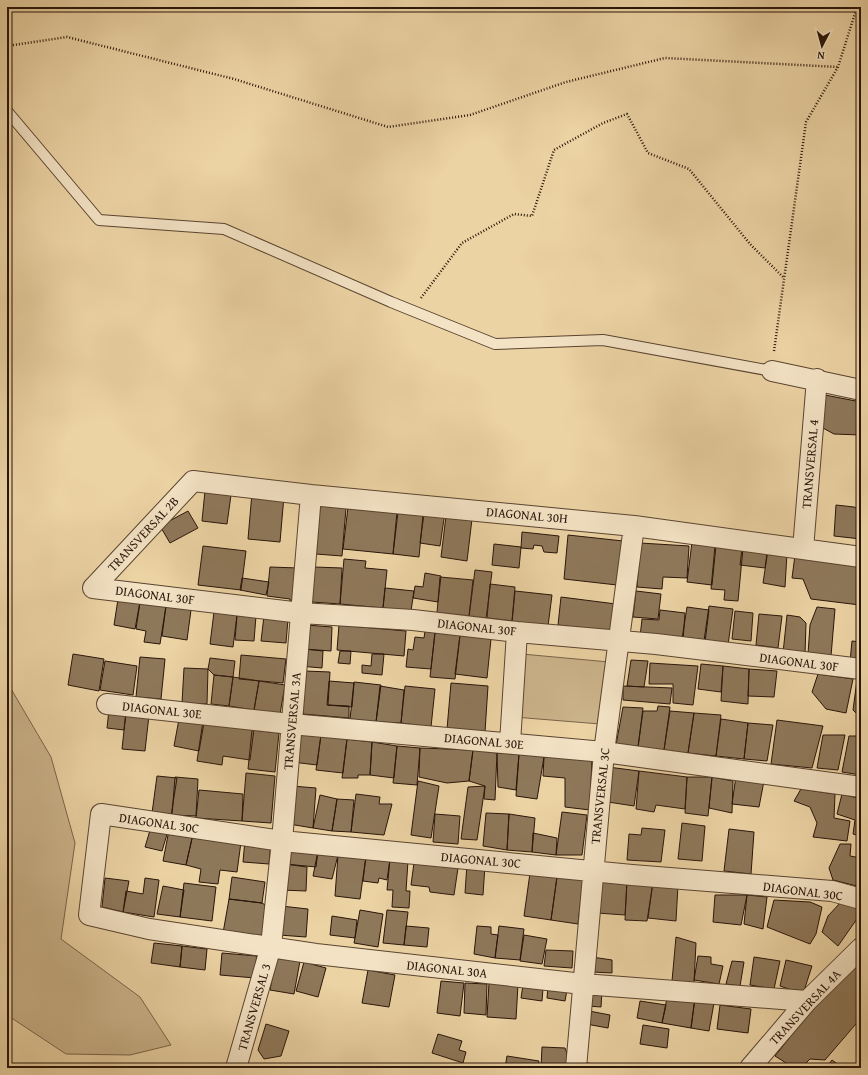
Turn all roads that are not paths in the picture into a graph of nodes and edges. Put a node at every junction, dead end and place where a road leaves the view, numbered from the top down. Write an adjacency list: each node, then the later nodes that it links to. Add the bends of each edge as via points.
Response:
1 (7, 111): 2 (lane, via 99,220 224,229 412,311 495,344 603,340)
2 (772, 371): 3 (street)
3 (817, 380): 4 (street); 8 (street, TRANSVERSAL 4)
4 (861, 390)
5 (193, 481): 6 (street, DIAGONAL 30H); 10 (street, TRANSVERSAL 2B)
6 (311, 495): 7 (street, DIAGONAL 30H); 11 (street, TRANSVERSAL 3A)
7 (634, 526): 8 (street, DIAGONAL 30H); 13 (street, TRANSVERSAL 3C)
8 (803, 549): 9 (street, DIAGONAL 30H)
9 (861, 557)
10 (93, 588): 11 (street, DIAGONAL 30F)
11 (301, 613): 12 (street, DIAGONAL 30F, via 413,620); 16 (street, TRANSVERSAL 3A)
12 (517, 632): 13 (street, DIAGONAL 30F); 17 (street)
13 (619, 641): 14 (street, DIAGONAL 30F); 18 (street, TRANSVERSAL 3C)
14 (861, 669)
15 (107, 704): 16 (street, DIAGONAL 30E)
16 (291, 724): 17 (street, DIAGONAL 30E); 20 (street, TRANSVERSAL 3A)
17 (510, 743): 18 (street, DIAGONAL 30E)
18 (604, 752): 19 (street, DIAGONAL 30E); 21 (street, TRANSVERSAL 3C)
19 (861, 788)
20 (282, 841): 21 (street, DIAGONAL 30C); 23 (street, DIAGONAL 30C, via 101,814); 24 (street, TRANSVERSAL 3A)
21 (593, 871): 22 (street, DIAGONAL 30C, via 832,891); 26 (street, TRANSVERSAL 3C)
22 (861, 899)
23 (89, 916): 24 (street, DIAGONAL 30A, via 149,929)
24 (271, 946): 26 (street, DIAGONAL 30A, via 316,954); 28 (street, TRANSVERSAL 3)
25 (861, 948): 27 (street, TRANSVERSAL 4A)
26 (583, 984): 27 (street, DIAGONAL 30A); 29 (street, TRANSVERSAL 3C)
27 (807, 1001): 30 (street, TRANSVERSAL 4A)
28 (236, 1068)
29 (576, 1068)
30 (750, 1068)

